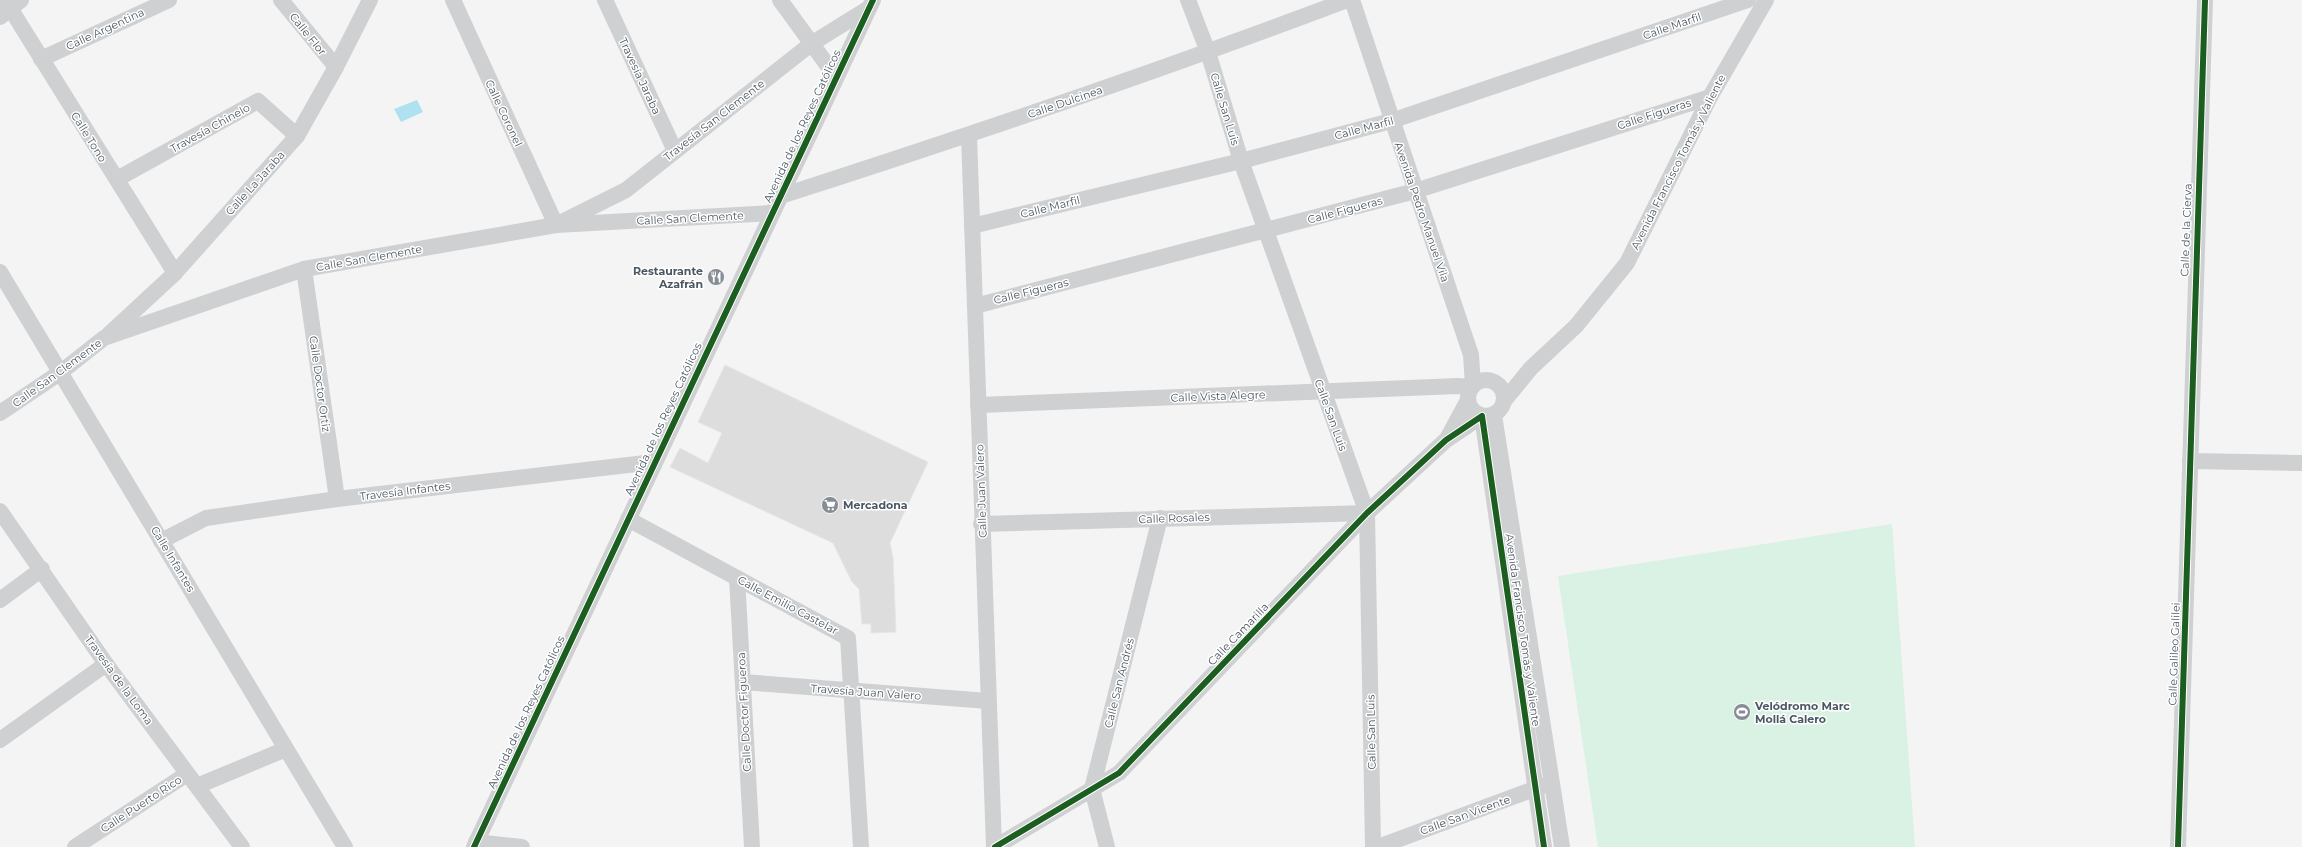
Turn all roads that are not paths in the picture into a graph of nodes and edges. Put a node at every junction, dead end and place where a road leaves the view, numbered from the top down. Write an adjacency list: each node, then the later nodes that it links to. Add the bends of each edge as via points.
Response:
1 (169, 0): 17 (street, Calle Argentina)
2 (281, 0): 18 (street, Calle Flor)
3 (370, 0): 18 (street, Calle La Jaraba)
4 (453, 0): 30 (street, Calle Coronel)
5 (780, 0): 15 (street)
6 (1188, 0): 16 (street, Calle San Luis)
7 (1347, 0): 16 (street, Calle Dulcinea)
8 (1352, 0): 21 (street, Avenida Pedro Manuel Vila)
9 (1748, 0): 21 (street, Calle Marfil)
10 (1766, 0): 20 (street, Avenida Francisco Tomás y Valiente)
11 (2205, 0): 49 (street, Calle de la Cierva)
12 (611, 2): 24 (street, Travesía Jaraba)
13 (871, 4): 15 (street, Travesía San Clemente); 19 (street, Avenida de los Reyes Católicos)
14 (9, 6): 17 (street, Calle Tono)
15 (810, 44): 19 (street); 24 (street, Travesía San Clemente)
16 (1208, 52): 23 (street, Calle Dulcinea); 25 (street, Calle San Luis)
17 (41, 59): 26 (street, Calle Tono)
18 (336, 67): 22 (street, Calle La Jaraba)
19 (836, 77): 28 (street, Avenida de los Reyes Católicos)
20 (1710, 97): 27 (street, Calle Figueras); 39 (street, Avenida Francisco Tomás y Valiente, via 1627,263 1576,326)
21 (1391, 121): 25 (street, Calle Marfil); 27 (street, Avenida Pedro Manuel Vila)
22 (297, 136): 26 (street, Travesía Chinelo, via 258,101); 35 (street, Calle La Jaraba)
23 (969, 136): 28 (street, Calle Dulcinea); 31 (street, Calle Juan Valero)
24 (675, 152): 30 (street, Travesía San Clemente, via 626,190)
25 (1241, 160): 31 (street, Calle Marfil); 32 (street, Calle San Luis)
26 (117, 180): 35 (street, Calle Tono)
27 (1415, 190): 32 (street, Calle Figueras); 38 (street, Avenida Pedro Manuel Vila)
28 (781, 196): 29 (street, Avenida de los Reyes Católicos)
29 (771, 213): 30 (street, Calle San Clemente); 50 (street, Avenida de los Reyes Católicos)
30 (556, 225): 33 (street, Calle San Clemente)
31 (972, 226): 36 (street, Calle Juan Valero)
32 (1267, 231): 36 (street, Calle Figueras); 42 (street, Calle San Luis)
33 (304, 269): 37 (street, Calle San Clemente); 52 (street, Calle Doctor Ortiz)
34 (0, 272): 40 (street, Calle Infantes)
35 (175, 273): 37 (street, Calle La Jaraba)
36 (975, 306): 45 (street, Calle Juan Valero)
37 (104, 338): 40 (street, Calle San Clemente)
38 (1472, 355): 41 (street, Avenida Pedro Manuel Vila); 43 (street, Avenida Pedro Manuel Vila)
39 (1531, 368): 41 (street, Avenida Francisco Tomás y Valiente); 44 (street, Avenida Francisco Tomás y Valiente)
40 (61, 372): 46 (street, Calle San Clemente); 58 (street, Calle Infantes)
41 (1492, 381): 43 (street, via 1481,381); 44 (street, via 1502,389)
42 (1322, 391): 43 (street, Calle Vista Alegre); 45 (street, Calle Vista Alegre); 54 (street, Calle San Luis)
43 (1468, 391): 47 (street, via 1472,411); 48 (street, Calle Camarilla)
44 (1504, 401): 47 (street, via 1502,406)
45 (978, 405): 57 (street, Calle Juan Valero)
46 (0, 412)
47 (1488, 416): 48 (street, Calle Camarilla); 69 (street, Avenida Francisco Tomás y Valiente); 71 (street, Avenida Francisco Tomás y Valiente)
48 (1446, 440): 54 (street, Calle Camarilla)
49 (2190, 461): 51 (street); 85 (street, Calle Galileo Galilei)
50 (654, 462): 52 (street, Travesía Infantes); 56 (street, Avenida de los Reyes Católicos)
51 (2302, 463)
52 (337, 499): 58 (street, Travesía Infantes, via 206,518)
53 (0, 511): 59 (street, Travesía de la Loma)
54 (1366, 513): 55 (street, Calle Rosales); 70 (street, Calle Camarilla, via 1119,773); 81 (street, Calle San Luis)
55 (1160, 518): 57 (street, Calle Rosales); 70 (street, Calle San Andrés)
56 (628, 519): 60 (street, Calle Emilio Castelar); 73 (street, Avenida de los Reyes Católicos)
57 (981, 524): 65 (street, Calle Juan Valero)
58 (162, 540): 67 (street, Calle Infantes)
59 (42, 569): 61 (street); 62 (street, Travesía de la Loma)
60 (737, 578): 63 (street, Calle Doctor Figueroa); 64 (street, Calle Emilio Castelar, via 848,638)
61 (0, 600)
62 (106, 664): 66 (street); 68 (street, Travesía de la Loma)
63 (743, 682): 64 (street, Travesía Juan Valero); 77 (street, Calle Doctor Figueroa)
64 (851, 690): 65 (street, Travesía Juan Valero); 78 (street, Calle Emilio Castelar)
65 (988, 701): 79 (street, Calle Juan Valero)
66 (0, 740)
67 (286, 749): 68 (street, Calle Puerto Rico); 75 (street, Calle Infantes)
68 (192, 780): 72 (street, Travesía de la Loma); 74 (street, Calle Puerto Rico)
69 (1553, 783): 71 (street, Calle San Vicente); 84 (street, Avenida Francisco Tomás y Valiente)
70 (1092, 789): 79 (street, Calle Camarilla); 80 (street, Calle San Andrés)
71 (1536, 789): 82 (street, Calle San Vicente); 83 (street, Avenida Francisco Tomás y Valiente)
72 (237, 845)
73 (475, 845): 76 (street)
74 (75, 847)
75 (345, 847)
76 (522, 847)
77 (752, 847)
78 (861, 847)
79 (994, 847)
80 (1107, 847)
81 (1373, 847)
82 (1378, 847)
83 (1544, 847)
84 (1562, 847)
85 (2178, 847)

